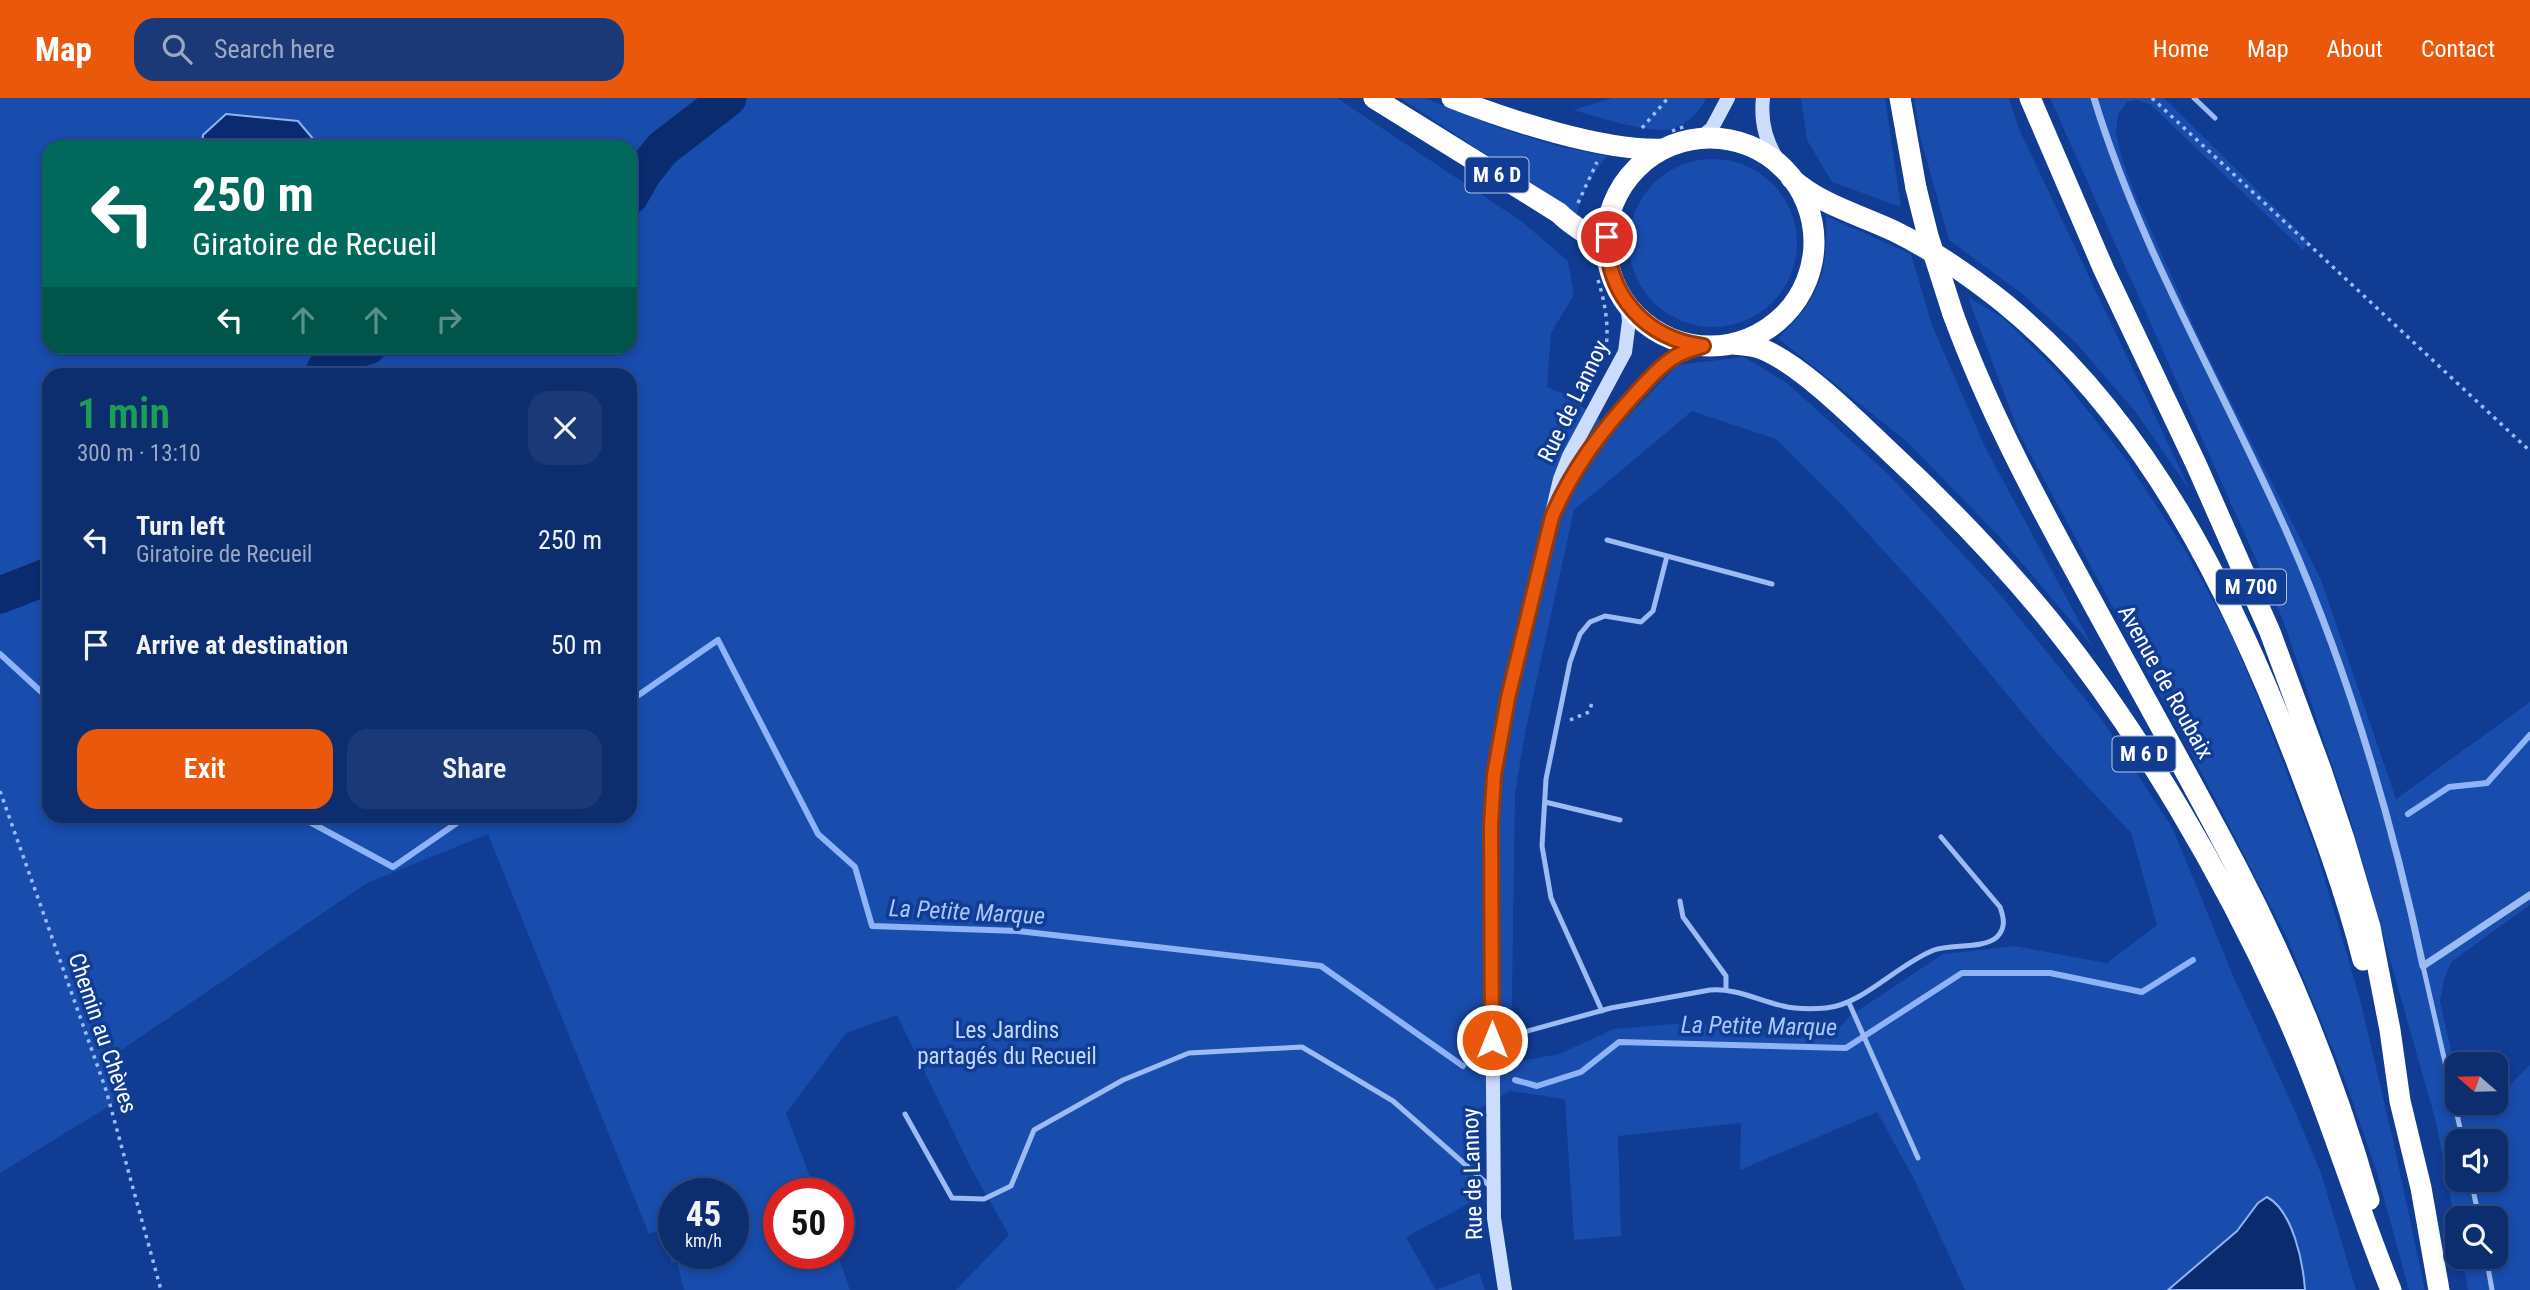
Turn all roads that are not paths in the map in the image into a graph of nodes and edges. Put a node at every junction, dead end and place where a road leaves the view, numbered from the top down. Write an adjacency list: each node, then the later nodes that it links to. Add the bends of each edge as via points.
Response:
1 (1374, 98): 13 (highway, M 6 D, via 1596,240)
2 (1452, 98): 11 (highway, M 6 D, via 1561,133 1630,148)
3 (1728, 98): 10 (main road, via 1712,128)
4 (1763, 98): 12 (main road, via 1768,145)
5 (1900, 98): 38 (highway, Avenue de Roubaix, bridge, via 1928,236 1990,405 2281,957 2330,1075)
6 (2030, 98): 31 (highway, M 700, via 2104,270 2202,476 2296,698 2370,927)
7 (2095, 98): 26 (street, via 2145,235 2283,524 2337,655 2391,827)
8 (2194, 98): 9 (lane)
9 (2214, 118)
10 (1699, 130): 11 (highway); 12 (highway, via 1761,152)
11 (1662, 142): 13 (highway, via 1617,197 1607,237)
12 (1786, 172): 15 (highway, via 1807,203 1812,225 1814,247 1808,277 1794,303 1773,325); 31 (highway, via 1817,198 1919,243 2003,303 2045,339 2099,397 2157,475 2220,583 2273,699 2357,937)
13 (1609, 264): 14 (highway)
14 (1626, 304): 16 (highway, via 1660,333); 17 (main road, Rue de Lannoy, via 1625,352 1569,456)
15 (1732, 344): 16 (highway); 38 (highway, M 6 D, via 1758,347 1778,357 1885,447 2000,562 2102,691 2201,847 2273,986 2306,1060)
16 (1703, 346): 17 (main road, Rue de Lannoy, via 1685,351 1659,368 1622,408 1586,453)
17 (1552, 517): 30 (main road, Rue de Lannoy, via 1494,775)
18 (1607, 540): 19 (lane)
19 (1667, 556): 20 (lane); 21 (lane, via 1653,611 1641,622 1605,616 1590,622 1580,634 1557,722)
20 (1772, 584)
21 (1545, 802): 22 (lane); 29 (lane, via 1542,846 1551,898)
22 (1620, 820)
23 (1941, 837): 28 (lane, via 2000,907 2003,929 1986,942 1937,949 1917,958)
24 (2530, 895): 26 (street)
25 (1680, 901): 27 (lane, via 1683,917 1726,976)
26 (2423, 966): 33 (lane)
27 (1726, 988): 28 (lane, via 1786,1007); 29 (lane)
28 (1849, 1003): 34 (lane)
29 (1602, 1011): 30 (lane)
30 (1492, 1040): 35 (main road, Rue de Lannoy)
31 (2400, 1101): 39 (highway)
32 (905, 1114): 35 (lane, via 952,1198 984,1199 1011,1186 1034,1130 1123,1080 1189,1053 1302,1047 1393,1101)
33 (2460, 1129)
34 (1919, 1158)
35 (1494, 1190): 37 (main road, Rue de Lannoy, via 1497,1251)
36 (2488, 1269): 40 (lane)
37 (1505, 1290)
38 (2392, 1290)
39 (2439, 1290)
40 (2492, 1290)

